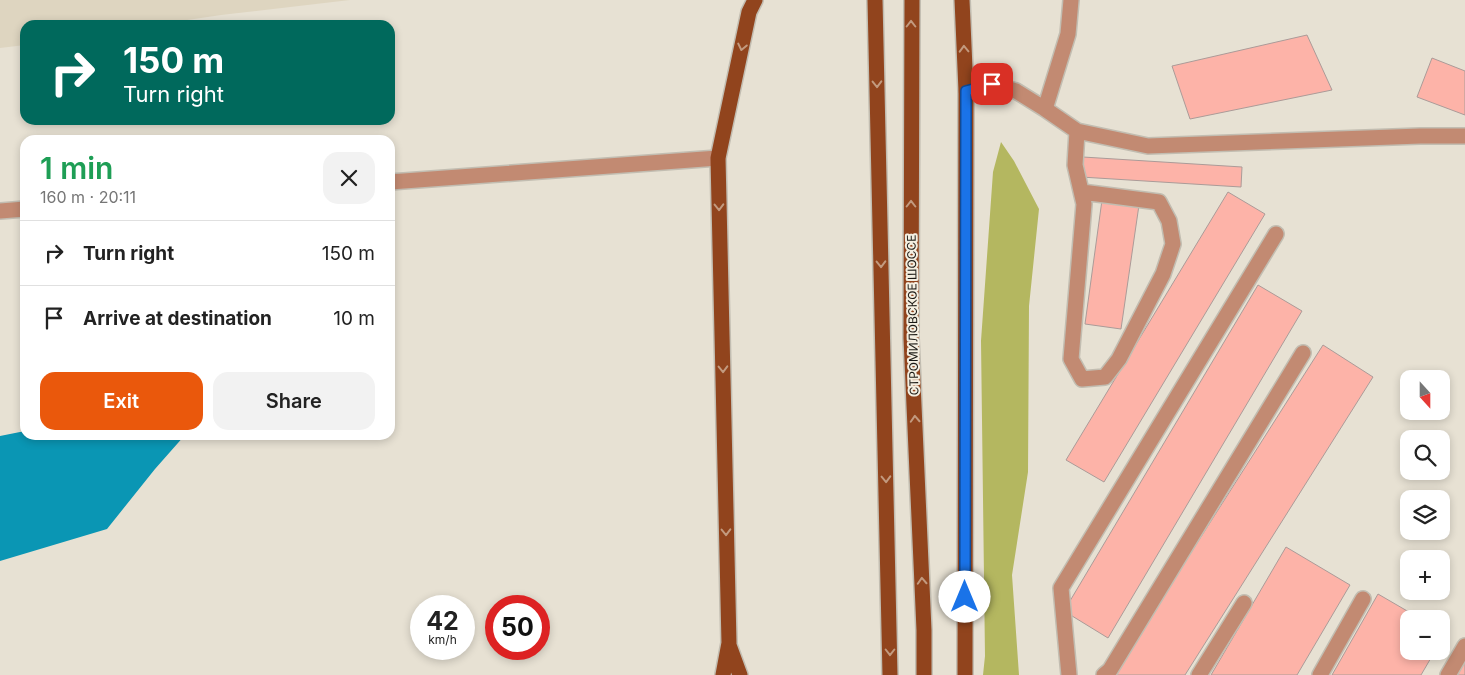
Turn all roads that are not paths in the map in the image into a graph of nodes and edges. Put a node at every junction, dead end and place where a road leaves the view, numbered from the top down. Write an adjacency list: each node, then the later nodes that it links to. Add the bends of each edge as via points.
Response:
1 (755, 0): 10 (main road, one-way to 10, via 749,12)
2 (875, 0): 23 (main road, one-way to 23)
3 (912, 0): 24 (main road, СТРОМИЛОВСКОЕ ШОССЕ, one-way to 3, via 911,338)
4 (962, 0): 6 (main road, one-way to 4)
5 (1071, 0): 7 (street, via 1068,34)
6 (966, 91): 7 (street, via 992,84 1016,91); 25 (main road)
7 (1045, 109): 8 (street)
8 (1077, 132): 9 (street, via 1148,146); 12 (street, via 1075,164)
9 (1465, 136)
10 (718, 158): 11 (street); 19 (main road, one-way to 19)
11 (395, 182)
12 (1082, 192): 12 (street, via 1084,204 1071,359 1082,378 1105,377 1119,359 1163,274 1173,244 1169,221 1159,202)
13 (20, 209): 14 (street)
14 (0, 211)
15 (1276, 234): 26 (street, via 1061,588)
16 (1303, 353): 27 (street)
17 (1364, 599): 29 (street)
18 (1244, 603): 28 (street)
19 (729, 643): 21 (main road); 22 (main road)
20 (1465, 646): 30 (street)
21 (723, 675)
22 (740, 675)
23 (890, 675)
24 (924, 675)
25 (965, 675)
26 (1069, 675)
27 (1104, 675)
28 (1199, 675)
29 (1320, 675)
30 (1448, 675)

